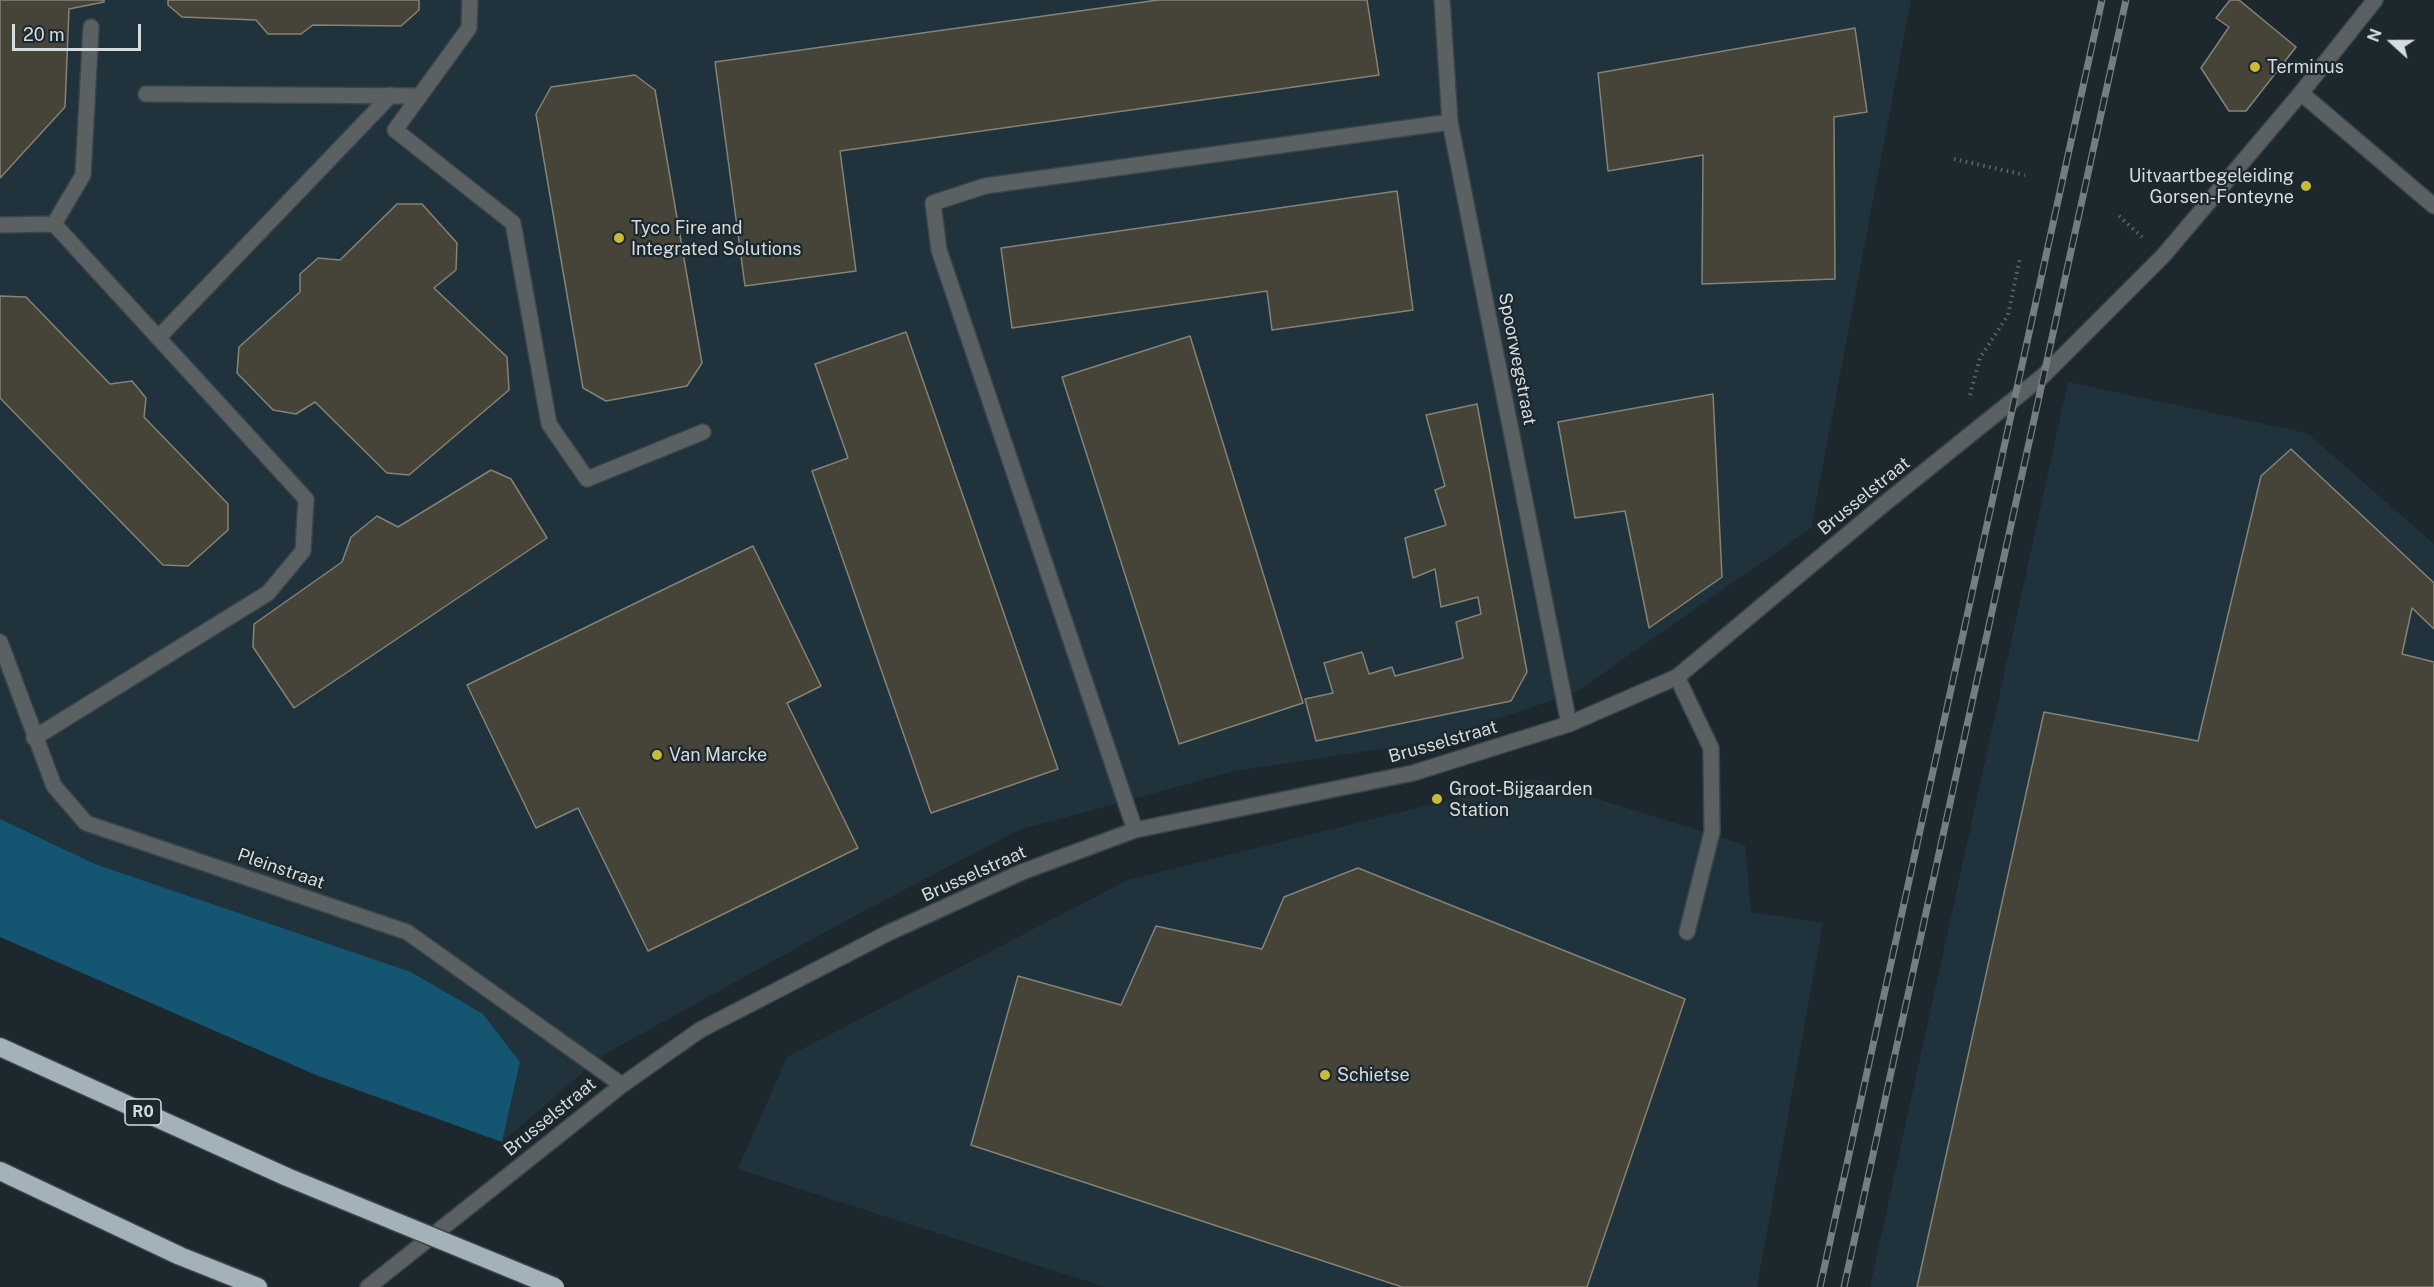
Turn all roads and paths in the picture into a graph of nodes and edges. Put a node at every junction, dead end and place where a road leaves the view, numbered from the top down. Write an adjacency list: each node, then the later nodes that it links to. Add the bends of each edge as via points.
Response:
1 (470, 0): 8 (street, via 469,28)
2 (1442, 0): 9 (street, Spoorwegstraat)
3 (2375, 0): 5 (street, Brusselstraat)
4 (92, 27): 13 (street, via 83,175)
5 (2301, 93): 12 (street); 18 (street, Brusselstraat, via 2163,256 2043,376)
6 (146, 94): 7 (street)
7 (391, 95): 8 (street); 16 (street)
8 (420, 96): 17 (street, via 395,130 513,223 549,424 587,479)
9 (1450, 122): 21 (street, Spoorwegstraat); 23 (street, via 985,186 933,203 939,250)
10 (1954, 159): 11 (path)
11 (2025, 175)
12 (2434, 206)
13 (54, 224): 14 (street); 16 (street)
14 (0, 225)
15 (2020, 258): 18 (path, via 2008,315 1980,358)
16 (158, 338): 22 (street, via 306,499 303,551 268,592)
17 (703, 432)
18 (1955, 448): 20 (street, Brusselstraat)
19 (0, 642): 22 (street, Pleinstraat)
20 (1677, 677): 21 (street, Brusselstraat); 24 (street, via 1711,747 1712,832)
21 (1569, 724): 23 (street, Brusselstraat, via 1413,773)
22 (34, 738): 26 (street, Pleinstraat, via 54,786 86,823 407,932)
23 (1135, 830): 26 (street, Brusselstraat, via 1022,873 888,933 700,1030)
24 (1687, 932)
25 (0, 1047): 30 (highway, R0, bridge, via 287,1177)
26 (622, 1085): 29 (street, Brusselstraat)
27 (0, 1171): 28 (highway, via 180,1256)
28 (258, 1287)
29 (368, 1287)
30 (555, 1287)

